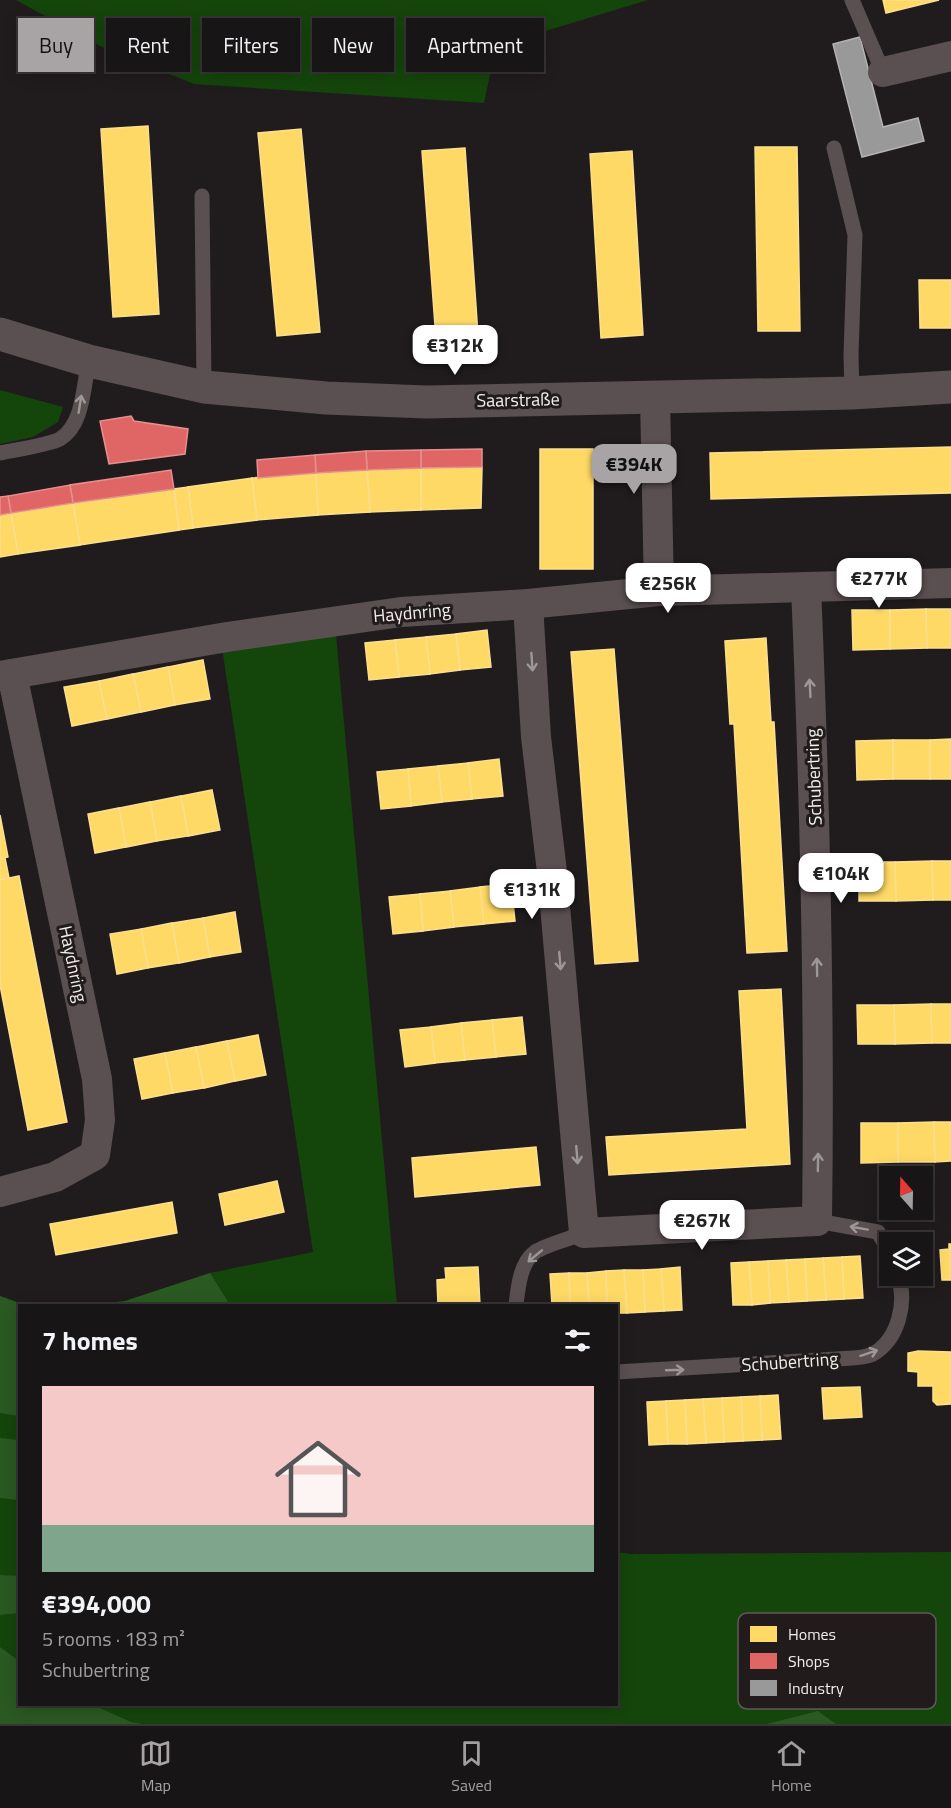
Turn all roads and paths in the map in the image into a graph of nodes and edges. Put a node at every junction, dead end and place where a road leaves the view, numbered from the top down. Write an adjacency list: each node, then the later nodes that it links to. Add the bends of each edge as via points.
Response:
1 (852, 0): 3 (lane)
2 (951, 56): 3 (street)
3 (883, 72)
4 (834, 148): 10 (lane, via 855,235)
5 (202, 196): 8 (lane)
6 (0, 334): 7 (street, Saarstraße)
7 (88, 361): 8 (street, Saarstraße); 12 (lane, one-way to 7, via 59,440 72,428 79,415)
8 (204, 387): 11 (street, Saarstraße, via 426,402)
9 (951, 387): 10 (street, Saarstraße)
10 (852, 393): 11 (street, Saarstraße)
11 (655, 397): 15 (street)
12 (0, 453)
13 (951, 583): 14 (street)
14 (806, 587): 15 (street); 19 (street, Schubertring, one-way to 14, via 816,858)
15 (659, 591): 16 (street)
16 (528, 604): 17 (street, Haydnring, via 379,615); 20 (street, one-way to 20, via 536,737)
17 (6, 675): 18 (street, Haydnring, via 95,1068 100,1120 95,1155 55,1177)
18 (0, 1192)
19 (816, 1221): 20 (street); 21 (lane, one-way to 19)
20 (584, 1233): 23 (lane, one-way to 23, via 535,1252 518,1285)
21 (879, 1234)
22 (901, 1286): 24 (lane, Schubertring, one-way to 22, via 871,1355 888,1343 897,1324)
23 (516, 1304)
24 (618, 1372)

